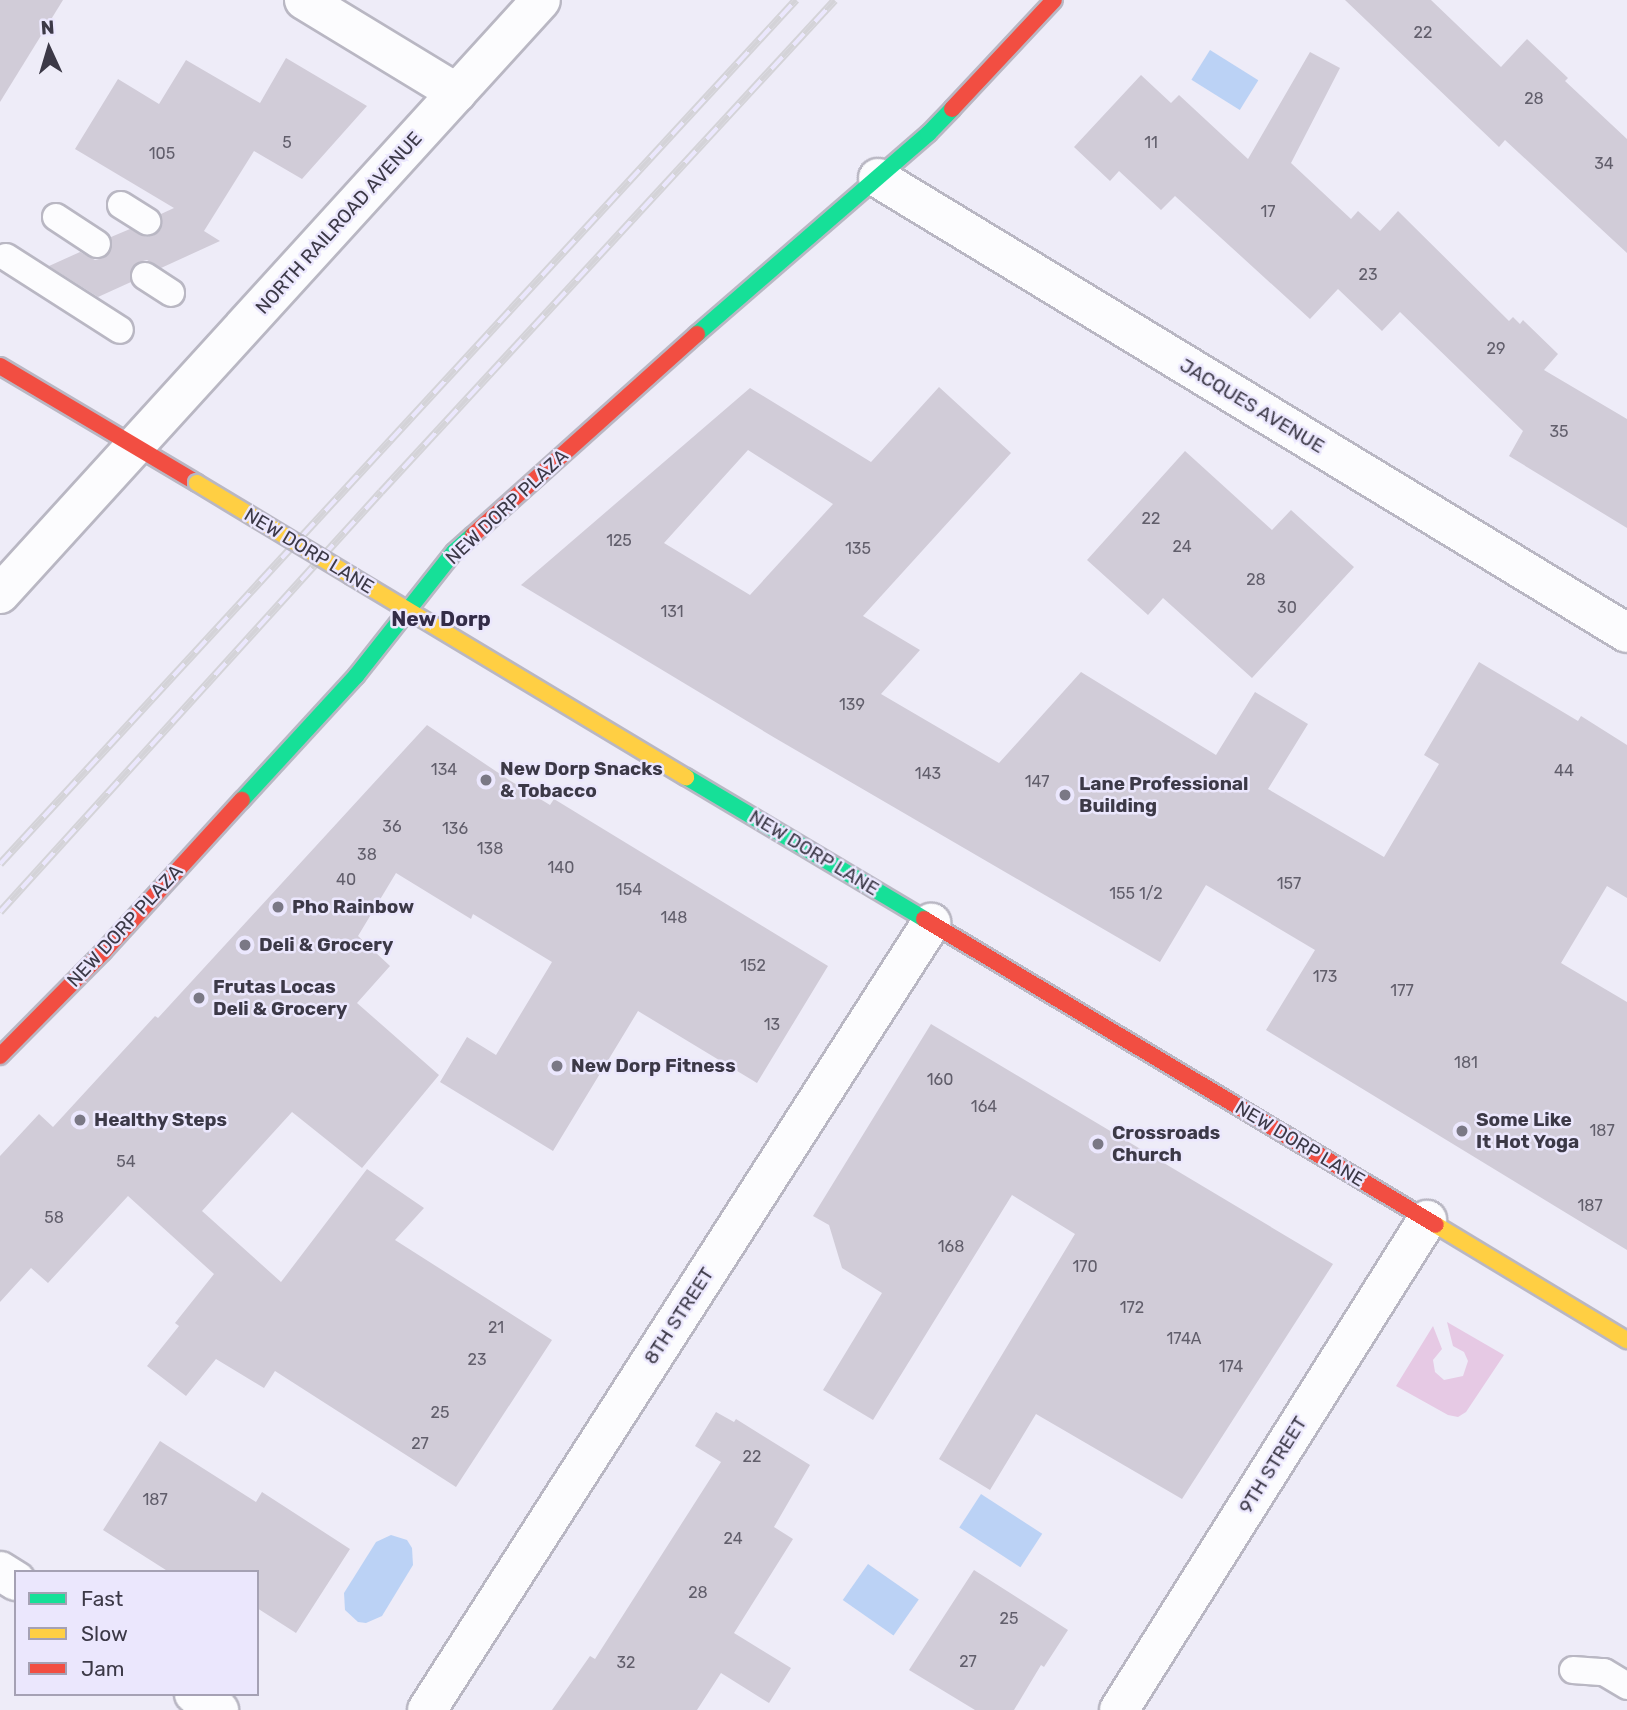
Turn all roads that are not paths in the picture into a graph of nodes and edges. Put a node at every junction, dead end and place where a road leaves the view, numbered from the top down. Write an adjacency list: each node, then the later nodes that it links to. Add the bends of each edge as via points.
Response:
1 (304, 0): 4 (street)
2 (541, 0): 4 (street, NORTH RAILROAD AVENUE)
3 (1054, 0): 5 (street, NEW DORP PLAZA, via 968,94)
4 (457, 93): 15 (street, NORTH RAILROAD AVENUE)
5 (878, 178): 17 (street, NEW DORP PLAZA, via 760,277 454,552); 18 (street, JACQUES AVENUE)
6 (121, 205): 8 (lane)
7 (56, 217): 9 (lane)
8 (147, 221)
9 (97, 244)
10 (6, 257): 13 (lane)
11 (145, 276): 12 (lane)
12 (171, 293)
13 (120, 330)
14 (0, 366): 15 (street, NEW DORP LANE)
15 (137, 447): 16 (street); 17 (street, NEW DORP LANE, bridge)
16 (0, 594)
17 (407, 610): 19 (street, NEW DORP LANE); 20 (street, NEW DORP PLAZA, via 356,676 103,952)
18 (1627, 633)
19 (931, 923): 21 (street, NEW DORP LANE); 27 (street, 8TH STREET)
20 (0, 1056)
21 (1427, 1220): 22 (street, NEW DORP LANE); 28 (street, 9TH STREET)
22 (1627, 1340)
23 (1573, 1670): 24 (lane, via 1604,1672)
24 (1627, 1686)
25 (197, 1696): 26 (street)
26 (219, 1710)
27 (427, 1710)
28 (1119, 1710)

